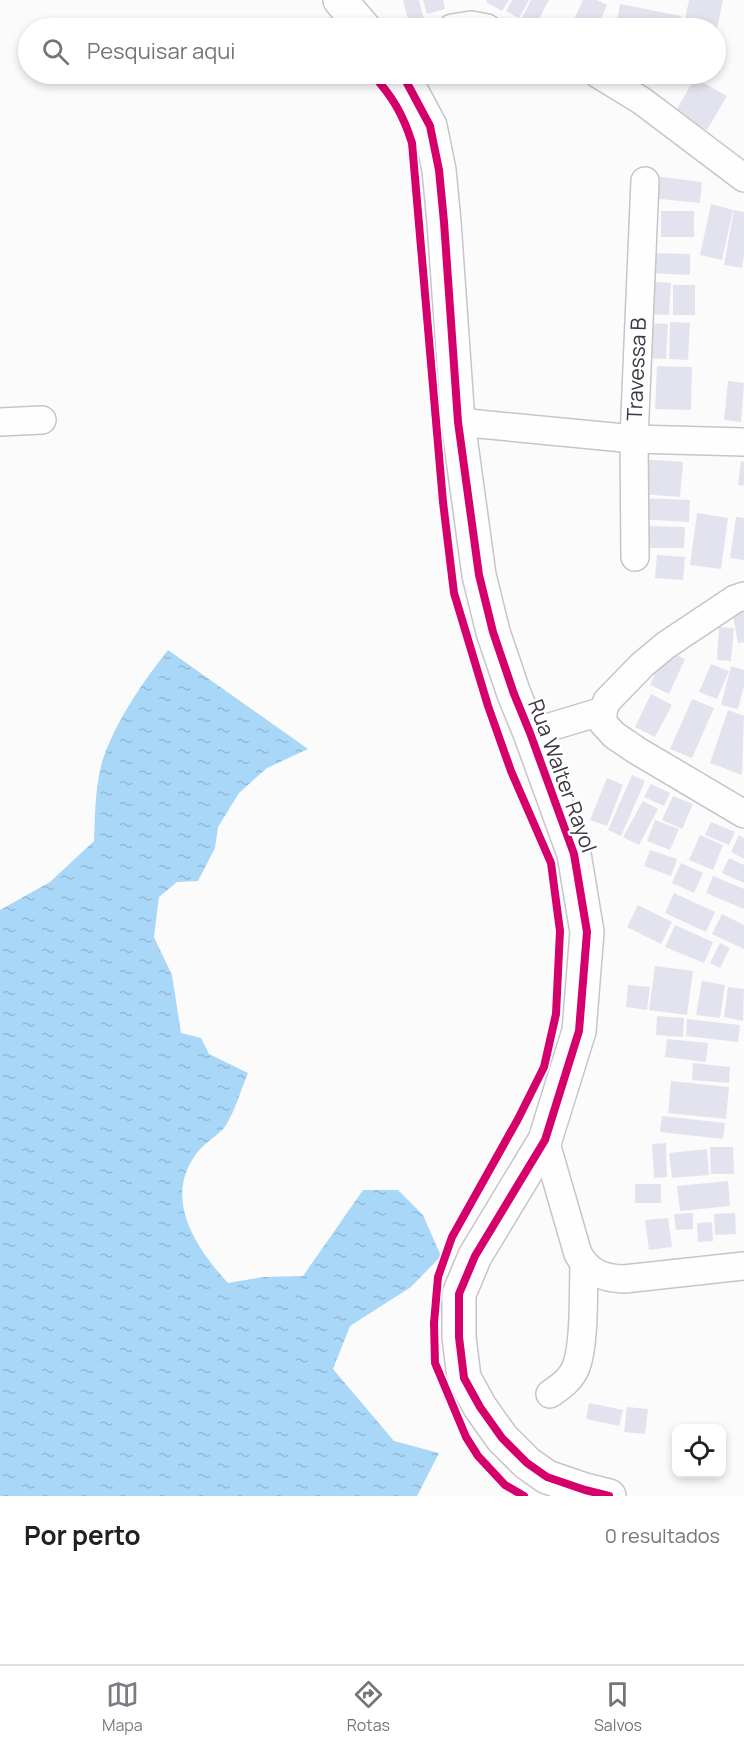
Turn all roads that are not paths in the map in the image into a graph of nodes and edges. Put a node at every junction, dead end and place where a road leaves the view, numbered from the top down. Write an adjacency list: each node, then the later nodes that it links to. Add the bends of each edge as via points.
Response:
1 (340, 0): 2 (street)
2 (355, 18)
3 (408, 84): 9 (street, Rua Walter Rayol, via 430,126 439,170)
4 (615, 84): 5 (street)
5 (744, 177)
6 (645, 181): 10 (street, Travessa B)
7 (42, 420): 8 (street)
8 (0, 422)
9 (458, 422): 10 (street); 15 (street, Rua Walter Rayol, via 479,575 493,632)
10 (634, 439): 11 (street); 12 (street, Travessa B)
11 (744, 442)
12 (635, 558)
13 (744, 596): 14 (street, via 666,645)
14 (605, 706): 15 (street); 16 (street, via 603,723 614,735)
15 (530, 733): 17 (street, Rua Walter Rayol, via 574,854 587,932 579,1031)
16 (744, 814)
17 (545, 1140): 18 (street); 21 (street, Rua Walter Rayol, via 475,1256 459,1294 464,1377 502,1438 527,1463 547,1477)
18 (584, 1265): 19 (street, via 595,1274 624,1279); 20 (street, via 580,1349 575,1368 565,1383)
19 (744, 1266)
20 (550, 1394)
21 (597, 1493)

